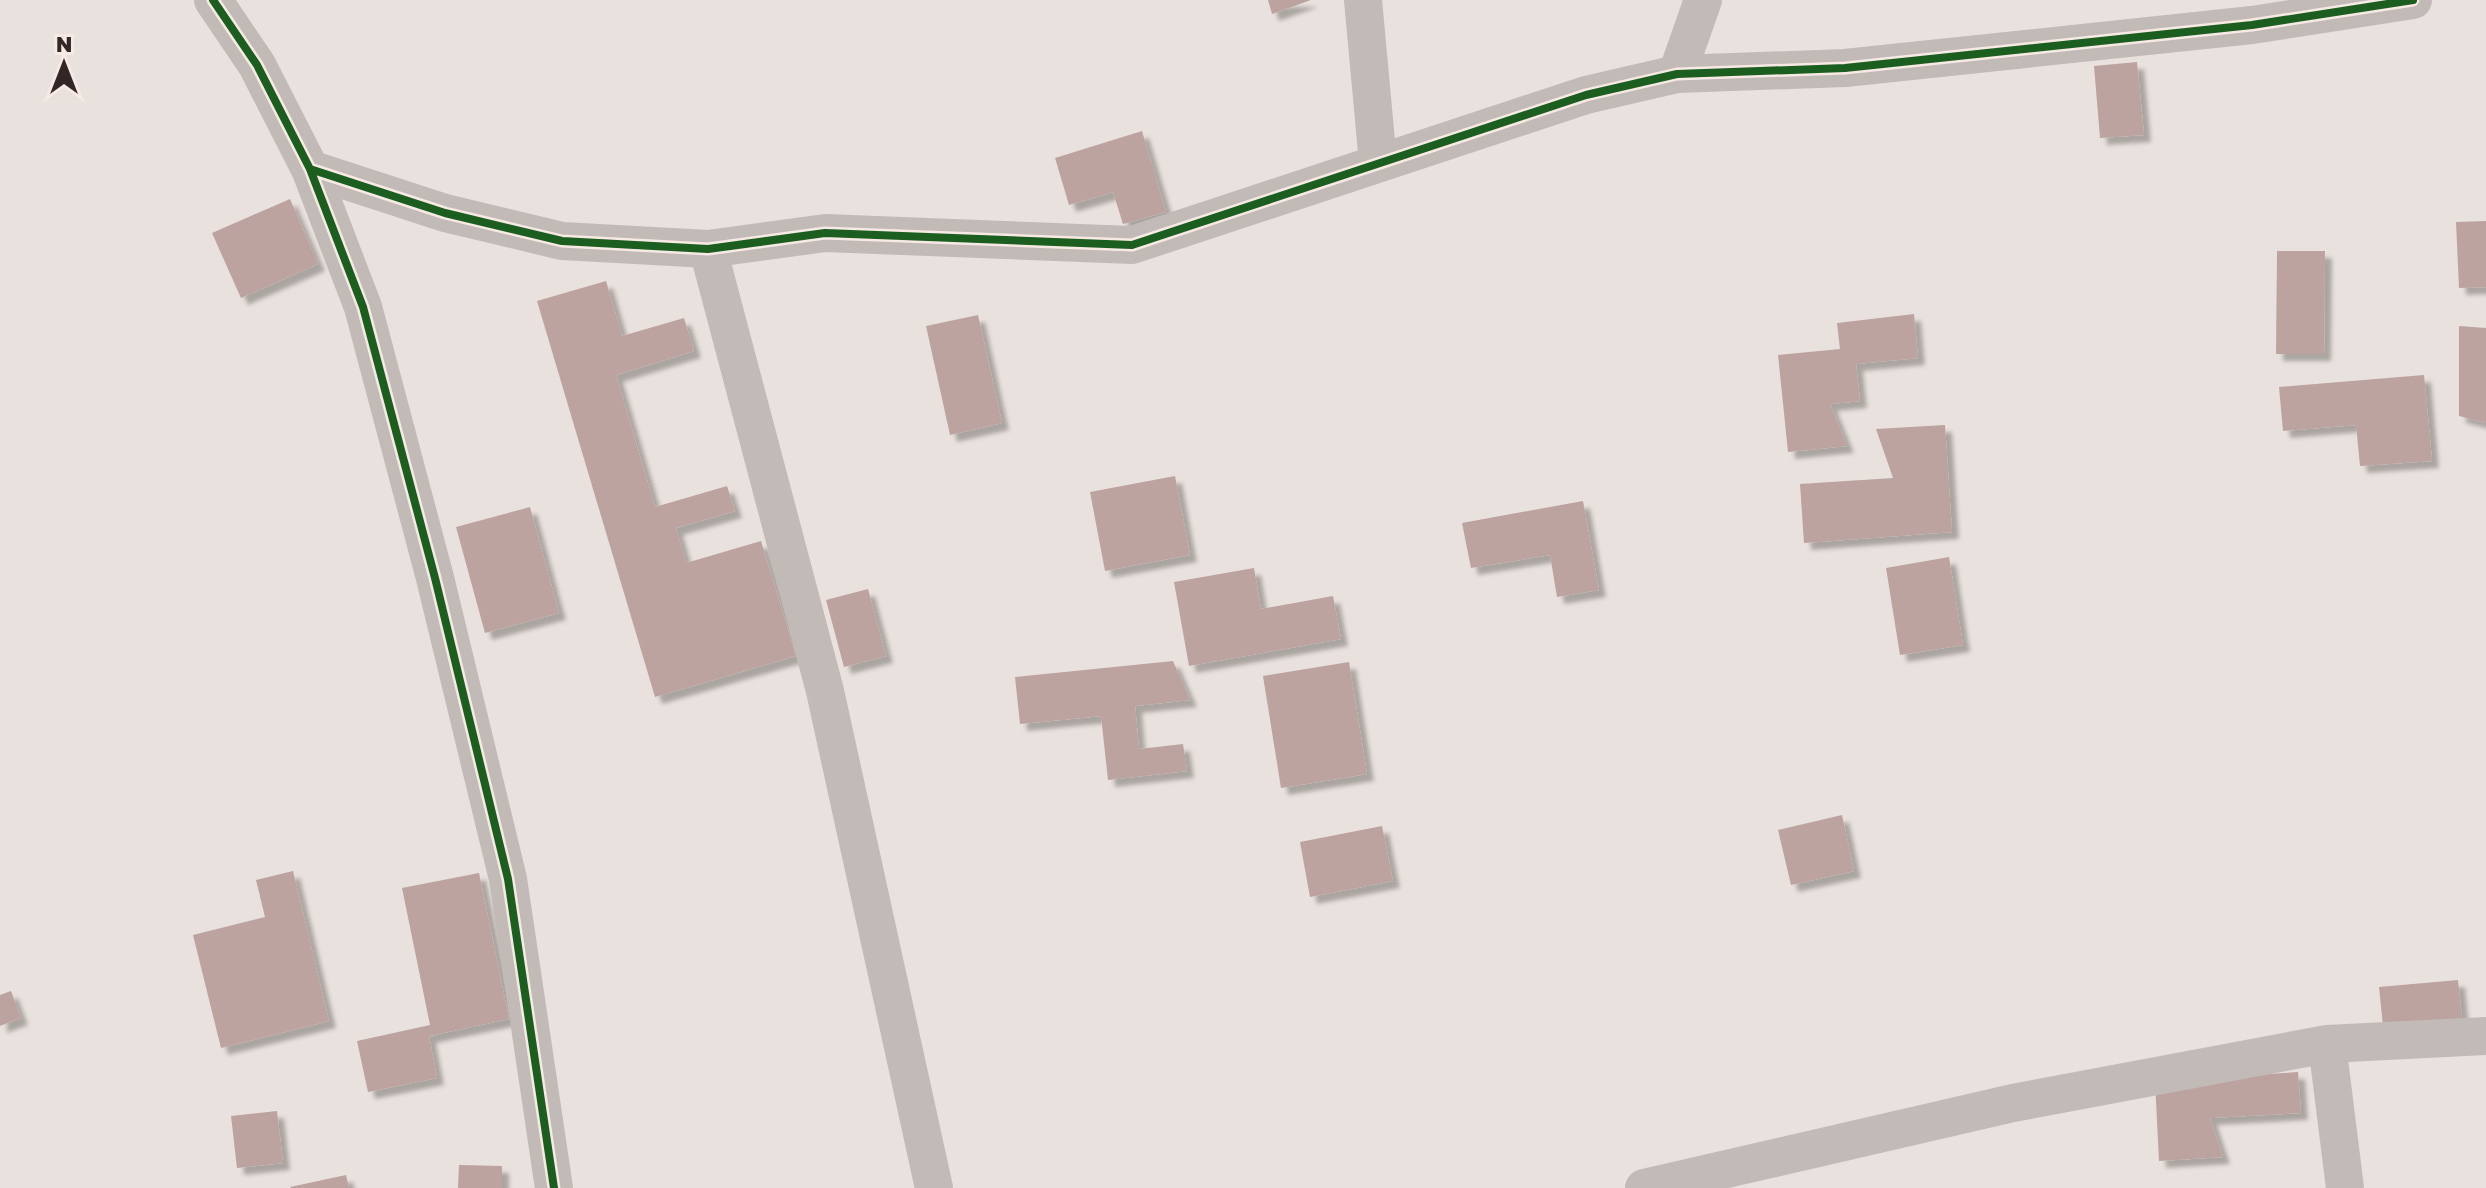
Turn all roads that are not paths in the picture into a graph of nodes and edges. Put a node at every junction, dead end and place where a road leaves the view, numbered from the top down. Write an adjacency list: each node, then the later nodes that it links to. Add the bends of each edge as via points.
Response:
1 (213, 0): 8 (street, via 257,65)
2 (1363, 0): 7 (street)
3 (1703, 0): 6 (street)
4 (2413, 0): 5 (street)
5 (2253, 13): 6 (street, via 1845,68)
6 (1677, 74): 7 (street, via 1586,95)
7 (1378, 163): 9 (street, via 1132,245 825,233)
8 (310, 169): 9 (street, via 445,213 562,241); 12 (street, via 363,307 508,879)
9 (708, 249): 13 (street, via 825,691)
10 (2486, 1036): 11 (street)
11 (2327, 1044): 14 (street, via 2013,1103); 15 (street)
12 (554, 1188)
13 (934, 1188)
14 (1644, 1188)
15 (2345, 1188)

